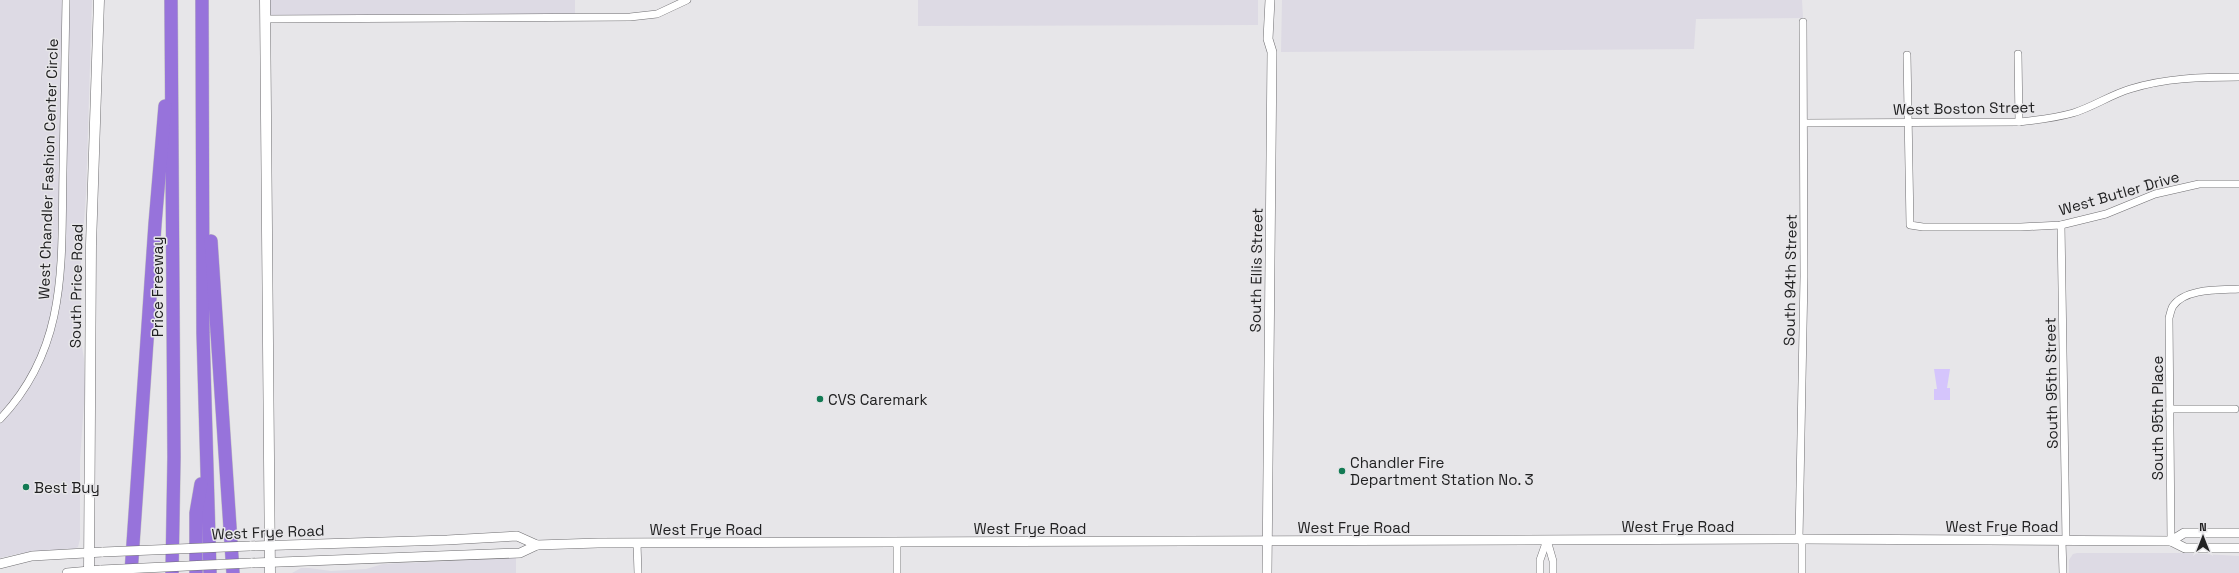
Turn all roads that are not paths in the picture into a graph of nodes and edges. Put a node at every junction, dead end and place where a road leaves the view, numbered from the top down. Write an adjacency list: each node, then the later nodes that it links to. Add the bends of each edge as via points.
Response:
1 (66, 0): 23 (street, West Chandler Fashion Center Circle, via 60,289 54,321 39,362 15,401)
2 (98, 0): 38 (main road, South Price Road, via 91,245)
3 (171, 0): 10 (highway, Price Freeway)
4 (202, 0): 14 (highway)
5 (265, 0): 8 (main road)
6 (1270, 0): 33 (street, South Ellis Street, via 1268,39 1272,52)
7 (685, 1): 8 (street, via 657,14 626,18)
8 (265, 19): 36 (main road)
9 (1803, 22): 17 (street, South 94th Street)
10 (172, 54): 25 (highway, Price Freeway); 44 (highway, via 160,151)
11 (2018, 54): 16 (street)
12 (1907, 55): 15 (street)
13 (2239, 77): 16 (street, West Boston Street, via 2164,81 2130,89 2074,112 2046,120)
14 (203, 105): 24 (highway, via 202,333); 50 (highway)
15 (1907, 122): 16 (street, West Boston Street); 17 (street, West Boston Street); 19 (street, West Butler Drive, via 1910,225)
16 (2019, 122)
17 (1804, 123): 27 (street, South 94th Street)
18 (2239, 184): 19 (street, West Butler Drive, via 2199,184 2155,194 2106,214)
19 (2061, 225): 29 (street, South 95th Street)
20 (2239, 289): 21 (street, South 95th Place, via 2199,292 2173,306 2169,318)
21 (2170, 409): 22 (street); 30 (street, South 95th Place)
22 (2235, 409)
23 (0, 419)
24 (205, 456): 47 (highway, via 196,513); 48 (highway); 49 (highway)
25 (174, 457): 45 (highway, Price Freeway); 46 (highway, via 181,501)
26 (2239, 533): 30 (street, West Frye Road, via 2184,533)
27 (1801, 539): 28 (street, West Frye Road); 29 (street, West Frye Road); 56 (street, South 94th Street)
28 (1547, 540): 33 (street, West Frye Road); 54 (street, via 1540,560); 55 (street, via 1553,561)
29 (2064, 541): 30 (street, West Frye Road); 57 (street, South 95th Street)
30 (2171, 541): 37 (street, West Frye Road, via 2185,548)
31 (381, 542): 35 (street, West Frye Road, via 517,536); 36 (street, West Frye Road); 39 (street)
32 (897, 542): 33 (street, West Frye Road); 34 (street, West Frye Road); 52 (street)
33 (1267, 542): 53 (street, South Ellis Street)
34 (637, 543): 35 (street, West Frye Road); 51 (street)
35 (537, 544): 39 (street, West Frye Road, via 520,553)
36 (270, 546): 38 (street, West Frye Road, bridge); 41 (main road)
37 (2239, 548)
38 (88, 552): 40 (street, West Frye Road, via 32,556); 42 (main road, South Price Road)
39 (382, 558): 41 (street, West Frye Road)
40 (0, 564)
41 (270, 568): 42 (street, West Frye Road, bridge, via 251,563)
42 (89, 572): 43 (street, West Frye Road)
43 (67, 573)
44 (131, 573)
45 (172, 573)
46 (181, 573)
47 (196, 573)
48 (203, 573)
49 (210, 573)
50 (233, 573)
51 (638, 573)
52 (897, 573)
53 (1267, 573)
54 (1540, 573)
55 (1553, 573)
56 (1802, 573)
57 (2063, 573)

